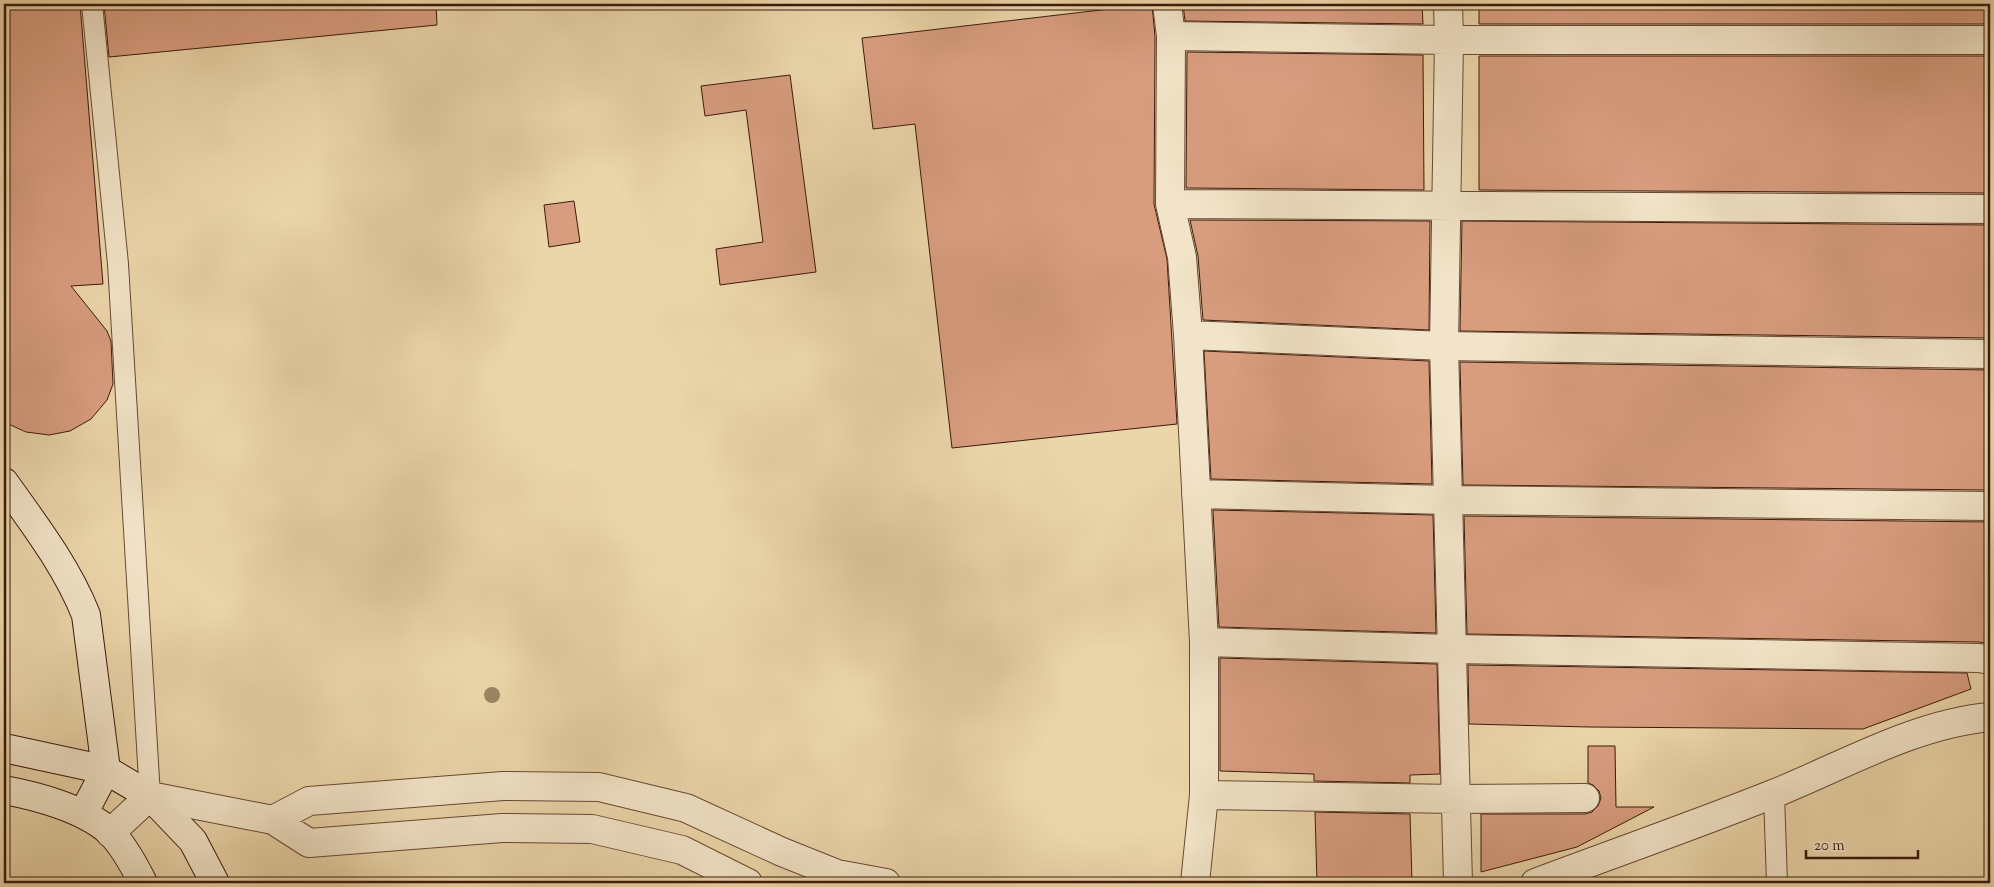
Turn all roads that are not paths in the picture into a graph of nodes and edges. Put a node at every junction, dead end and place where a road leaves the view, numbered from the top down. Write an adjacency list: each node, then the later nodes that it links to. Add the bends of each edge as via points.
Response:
1 (92, 4): 26 (lane, via 118,264)
2 (1167, 4): 4 (street)
3 (1448, 4): 5 (street)
4 (1171, 36): 5 (street); 7 (street)
5 (1449, 40): 6 (street); 8 (street)
6 (1990, 40)
7 (1170, 204): 8 (street); 10 (street, via 1182,257)
8 (1446, 205): 9 (street); 11 (street)
9 (1990, 210)
10 (1188, 335): 11 (street); 14 (street)
11 (1444, 346): 12 (street); 15 (street)
12 (1990, 354)
13 (4, 482): 22 (street, via 44,539 86,616)
14 (1196, 494): 15 (street); 17 (street)
15 (1448, 500): 16 (street); 18 (street)
16 (1990, 506)
17 (1204, 642): 18 (street); 25 (street)
18 (1452, 649): 19 (street); 28 (street)
19 (1990, 660)
20 (1990, 717): 24 (street, via 1969,719 1909,737)
21 (4, 748): 22 (street)
22 (106, 770): 26 (street); 29 (street)
23 (4, 790): 29 (street)
24 (1774, 794): 38 (street); 39 (lane)
25 (1204, 795): 28 (street); 36 (street)
26 (150, 796): 30 (street); 31 (street); 33 (street, via 193,842)
27 (1585, 798): 28 (street)
28 (1456, 799): 37 (street)
29 (83, 814): 31 (street)
30 (273, 820): 34 (street, via 310,843 502,828 592,829 682,850); 35 (street, via 309,800 502,786 600,787 686,808 837,874)
31 (110, 832): 32 (street)
32 (139, 875)
33 (215, 883)
34 (748, 883)
35 (886, 883)
36 (1195, 883)
37 (1458, 883)
38 (1535, 883)
39 (1777, 883)

